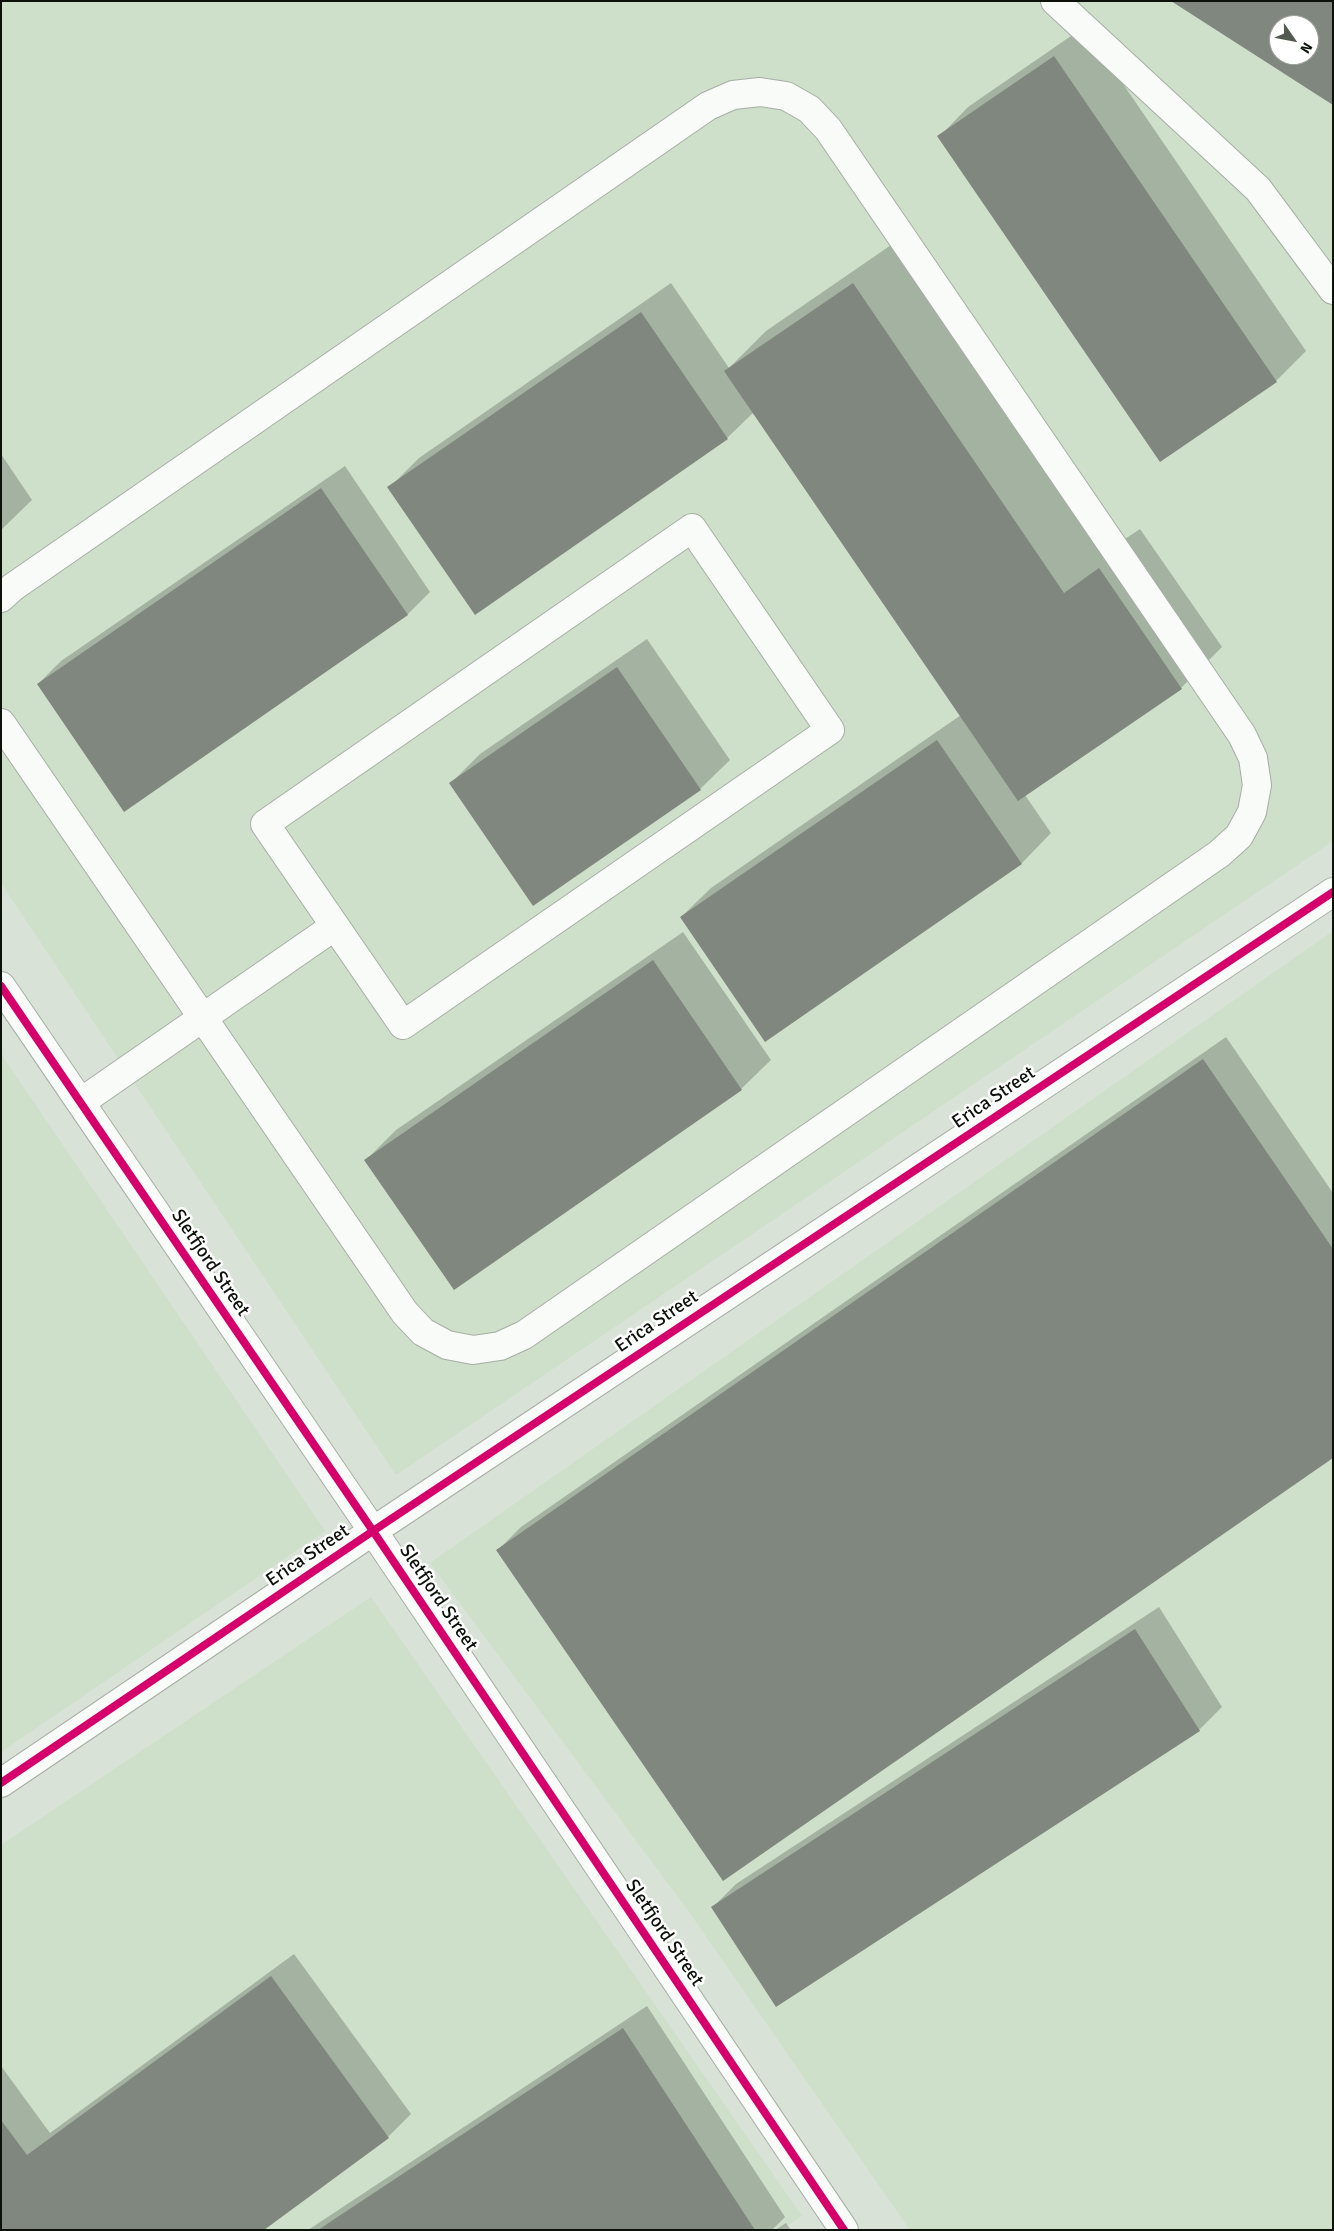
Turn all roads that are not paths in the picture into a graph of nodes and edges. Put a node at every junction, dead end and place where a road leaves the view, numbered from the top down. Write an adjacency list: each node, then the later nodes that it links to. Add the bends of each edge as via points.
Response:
1 (1055, 1): 2 (street, via 1258,189)
2 (1333, 290)
3 (1, 598): 8 (street, via 708,106 733,95 760,92 786,96 809,109 828,129 1242,734 1253,758 1257,785 1252,812 1239,836 1219,854 524,1335 500,1346 473,1350 447,1345 423,1332 405,1313)
4 (1, 722): 8 (street)
5 (1333, 892): 10 (street, Erica Street)
6 (335, 926): 6 (street, via 403,1025 830,730 692,528 265,824); 8 (street)
7 (1, 986): 9 (street, Sletfjord Street)
8 (202, 1018): 9 (street)
9 (81, 1102): 10 (street, Sletfjord Street)
10 (373, 1531): 11 (street, Erica Street); 12 (street, Sletfjord Street)
11 (1, 1783)
12 (844, 2230)

